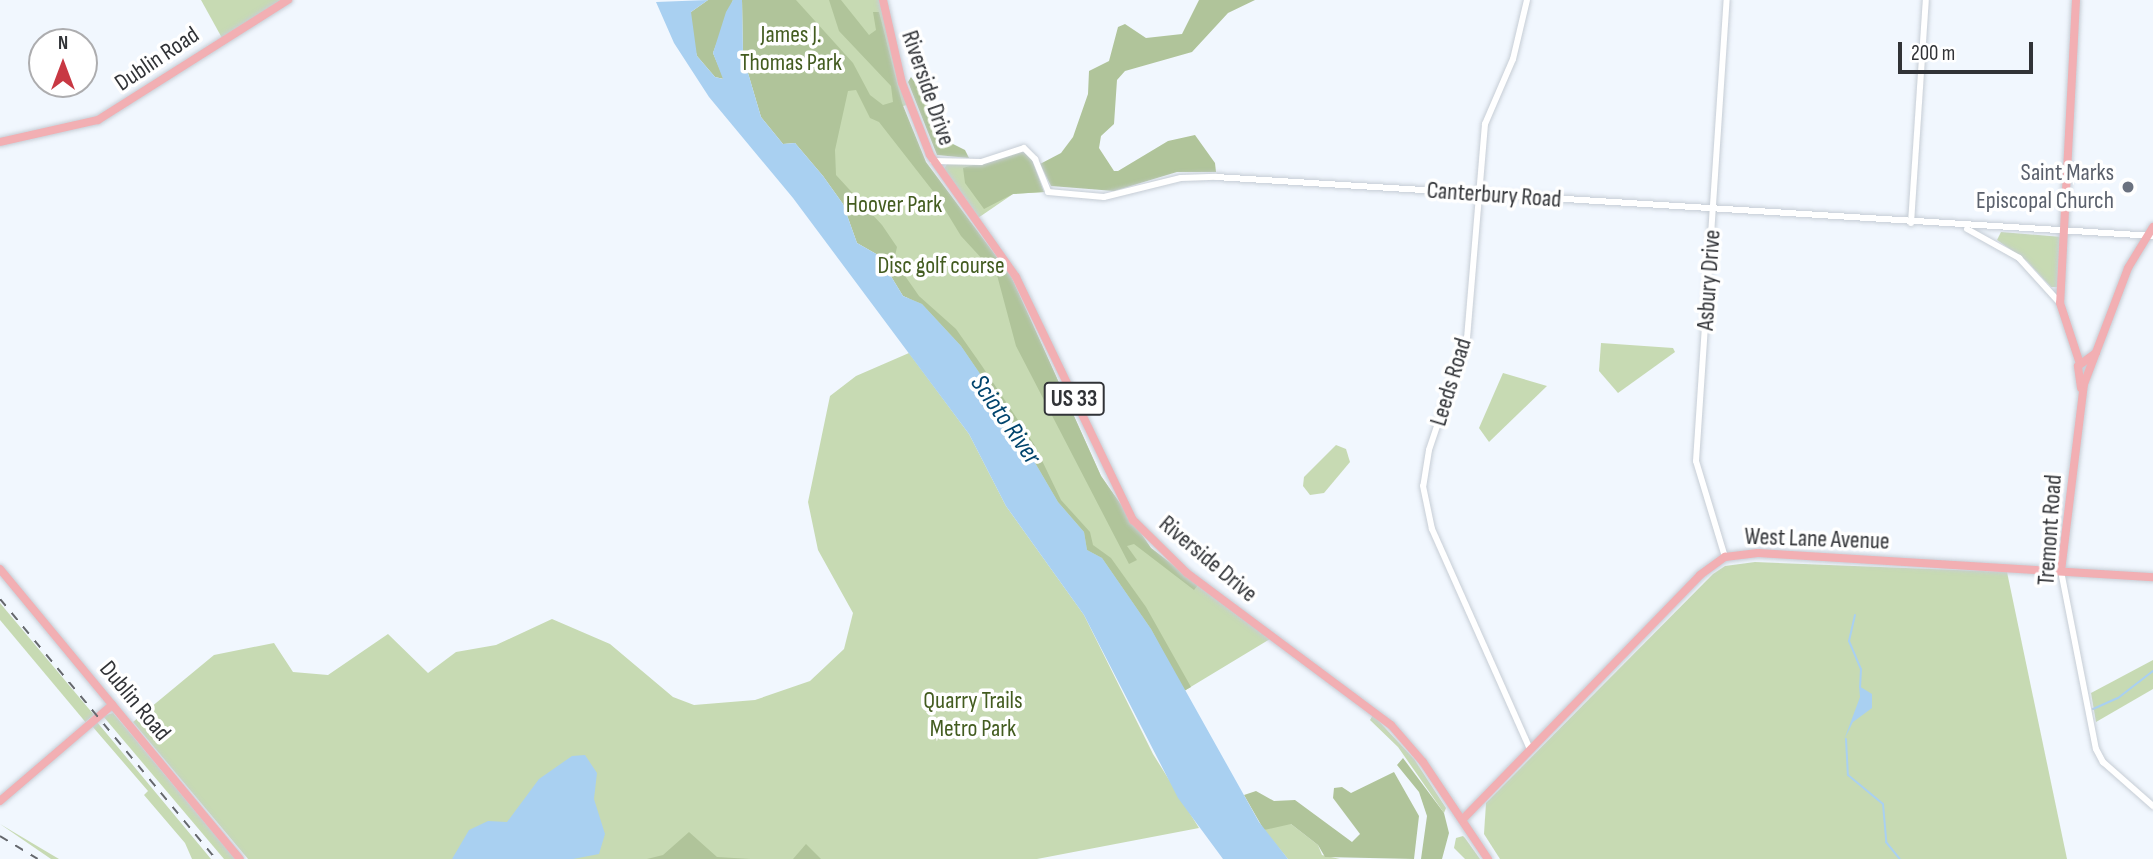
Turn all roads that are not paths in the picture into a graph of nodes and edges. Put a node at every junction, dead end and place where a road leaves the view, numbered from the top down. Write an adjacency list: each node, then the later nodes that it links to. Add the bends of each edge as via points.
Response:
1 (288, 0): 7 (main road, Dublin Road, via 98,120)
2 (883, 0): 8 (main road, Riverside Drive / US 33, via 902,83)
3 (1527, 0): 9 (street, Leeds Road, via 1513,59 1489,110)
4 (1727, 0): 10 (street, Asbury Drive)
5 (1926, 0): 11 (street)
6 (2076, 0): 14 (main road)
7 (0, 142)
8 (933, 161): 9 (street, Canterbury Road, via 981,162 1024,148 1035,159 1048,192 1104,197 1200,176); 27 (main road, Riverside Drive / US 33, via 1016,277 1133,520 1188,573 1391,725)
9 (1479, 194): 10 (street, Canterbury Road); 24 (street, Leeds Road, via 1467,337 1426,463 1423,500)
10 (1713, 210): 11 (street, Canterbury Road); 19 (street, Asbury Drive, via 1696,461)
11 (1911, 223): 12 (street, Canterbury Road)
12 (1962, 226): 14 (street); 16 (street, Canterbury Road, via 2019,258)
13 (2153, 227): 15 (main road)
14 (2066, 233): 15 (street); 16 (main road)
15 (2150, 236): 17 (main road, via 2128,268 2099,349)
16 (2060, 303): 17 (main road)
17 (2086, 364): 18 (main road, Tremont Road); 18 (main road)
18 (2083, 376): 21 (main road, Tremont Road)
19 (1725, 557): 21 (main road, West Lane Avenue, via 1758,554); 24 (main road, West Lane Avenue, via 1700,575)
20 (0, 569): 23 (main road, Dublin Road)
21 (2061, 571): 22 (main road, West Lane Avenue); 26 (street, Tremont Road, via 2096,749 2103,762)
22 (2153, 577)
23 (112, 705): 25 (main road); 28 (main road, Dublin Road)
24 (1530, 748): 27 (main road, West Lane Avenue)
25 (0, 801)
26 (2153, 806)
27 (1463, 819): 29 (main road, Riverside Drive / US 33)
28 (240, 859)
29 (1488, 859)

